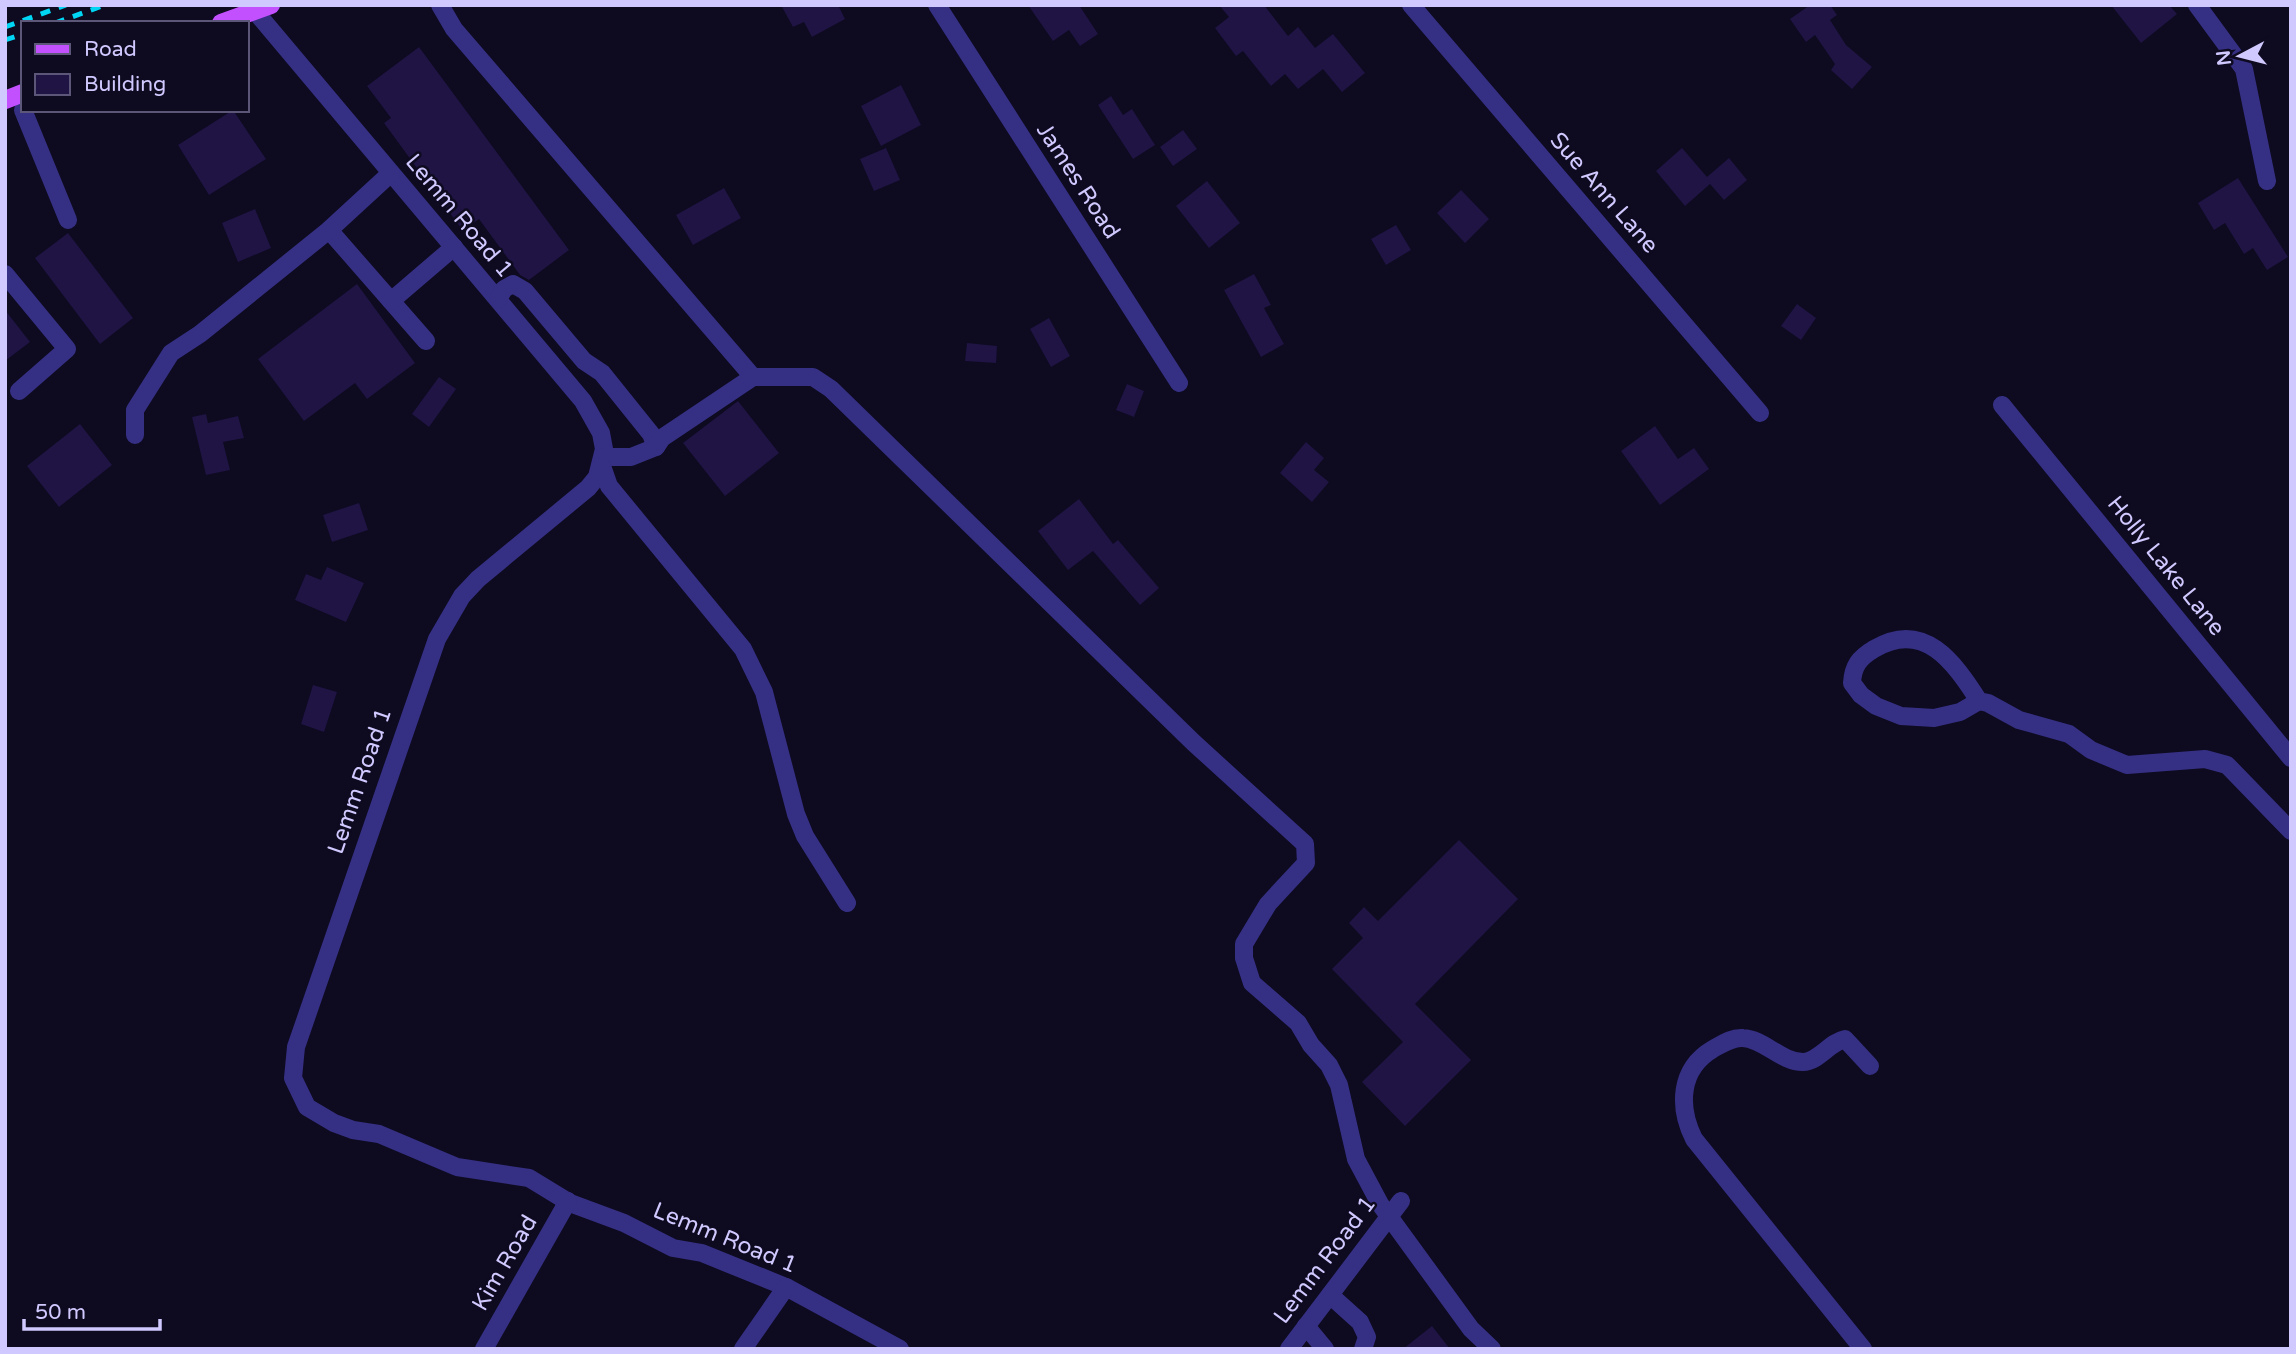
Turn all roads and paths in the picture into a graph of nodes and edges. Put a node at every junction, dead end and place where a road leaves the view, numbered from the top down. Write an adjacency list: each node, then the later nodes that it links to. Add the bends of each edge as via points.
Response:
1 (440, 5): 17 (street, via 454,29)
2 (936, 5): 18 (street, James Road)
3 (1411, 5): 21 (street, Sue Ann Lane)
4 (2197, 5): 9 (street, via 2244,69)
5 (263, 8): 6 (main road); 8 (street, Lemm Road 1)
6 (227, 21)
7 (22, 112): 10 (street)
8 (391, 173): 11 (street); 12 (street, Lemm Road 1)
9 (2267, 181)
10 (68, 220)
11 (329, 230): 15 (street); 22 (street, via 171,354 135,410)
12 (454, 247): 14 (street, Lemm Road 1); 15 (street)
13 (5, 274): 19 (street, via 67,349)
14 (498, 299): 23 (street, via 513,284 525,291 584,360 602,373 651,434); 24 (street, Lemm Road 1, via 583,401 601,433)
15 (391, 301): 16 (street)
16 (426, 341)
17 (753, 377): 23 (street, via 662,438); 31 (street, via 813,377 831,390 1194,743 1305,844 1306,863 1268,904 1244,944 1244,958 1252,983 1298,1023 1329,1065 1339,1085 1356,1159 1380,1204)
18 (1179, 383)
19 (19, 391)
20 (2002, 405): 26 (street, Holly Lake Lane)
21 (1760, 413)
22 (135, 435)
23 (656, 447): 24 (street)
24 (602, 462): 28 (street, via 609,486 743,649 764,692 805,836); 30 (street, Lemm Road 1, via 588,488 478,579 448,617 418,690 292,1064 293,1078 307,1107 334,1123 379,1134 457,1167 529,1178)
25 (1979, 701): 25 (street, via 1960,712 1934,718 1901,716 1861,695 1852,683 1853,670 1858,659 1892,639 1913,638 1934,647 1959,671); 27 (street, via 2019,720 2070,734 2100,755 2127,765 2205,759 2227,765)
26 (2291, 758)
27 (2291, 831)
28 (848, 903)
29 (1870, 1066): 42 (street, via 1845,1039 1810,1062 1802,1062 1745,1038 1731,1039 1702,1055 1691,1069 1683,1102 1684,1120 1694,1139)
30 (568, 1201): 32 (street, Lemm Road 1, via 673,1248 702,1253); 35 (street, Kim Road)
31 (1395, 1208): 33 (street, Lemm Road 1); 41 (street, via 1471,1329)
32 (786, 1287): 36 (street); 37 (street, Lemm Road 1)
33 (1330, 1295): 34 (street, Lemm Road 1); 40 (street, via 1360,1322 1367,1337)
34 (1306, 1326): 38 (street, Lemm Road 1); 39 (street)
35 (484, 1349)
36 (743, 1349)
37 (900, 1349)
38 (1289, 1349)
39 (1325, 1349)
40 (1363, 1349)
41 (1492, 1349)
42 (1863, 1349)

